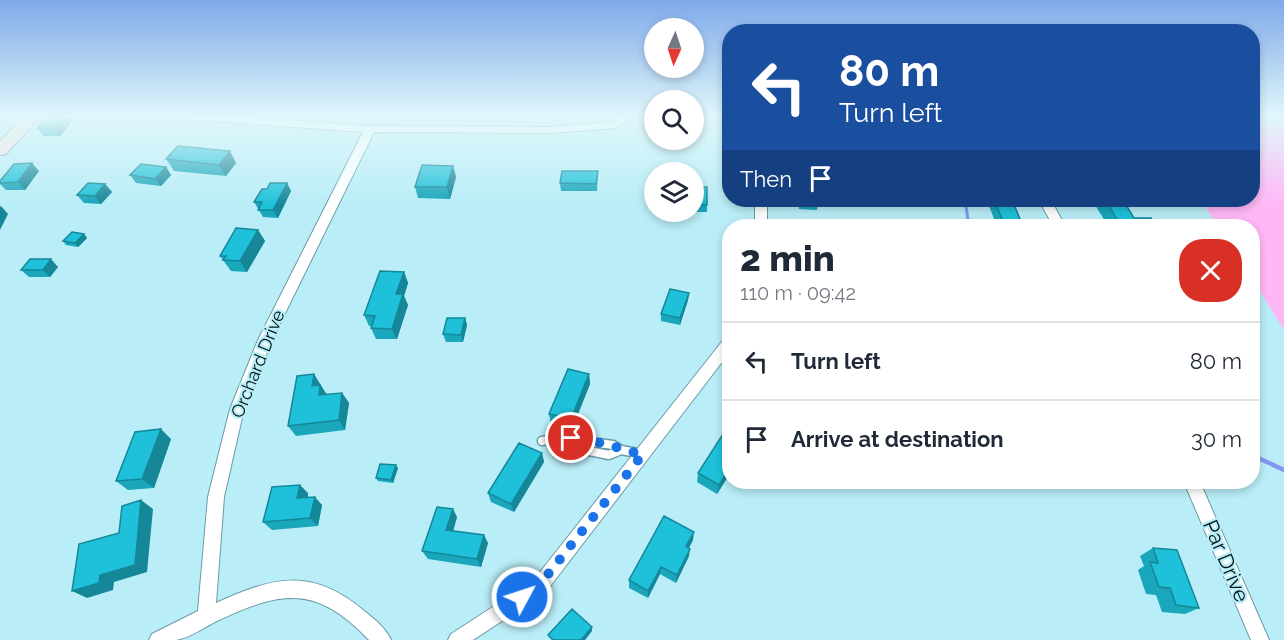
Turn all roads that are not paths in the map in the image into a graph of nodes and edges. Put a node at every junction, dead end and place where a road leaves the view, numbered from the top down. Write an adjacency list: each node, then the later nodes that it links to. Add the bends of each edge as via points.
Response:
1 (362, 146): 6 (street, Orchard Drive, via 265,340 237,409 216,497)
2 (722, 352): 4 (street)
3 (542, 441): 4 (lane, via 562,438 564,446 609,454 621,450)
4 (643, 454): 9 (street, via 538,587)
5 (1194, 489): 10 (street, Par Drive)
6 (206, 618): 7 (street); 8 (street, via 257,595 297,588 322,594 366,622)
7 (158, 640)
8 (382, 640)
9 (457, 640)
10 (1260, 640)

